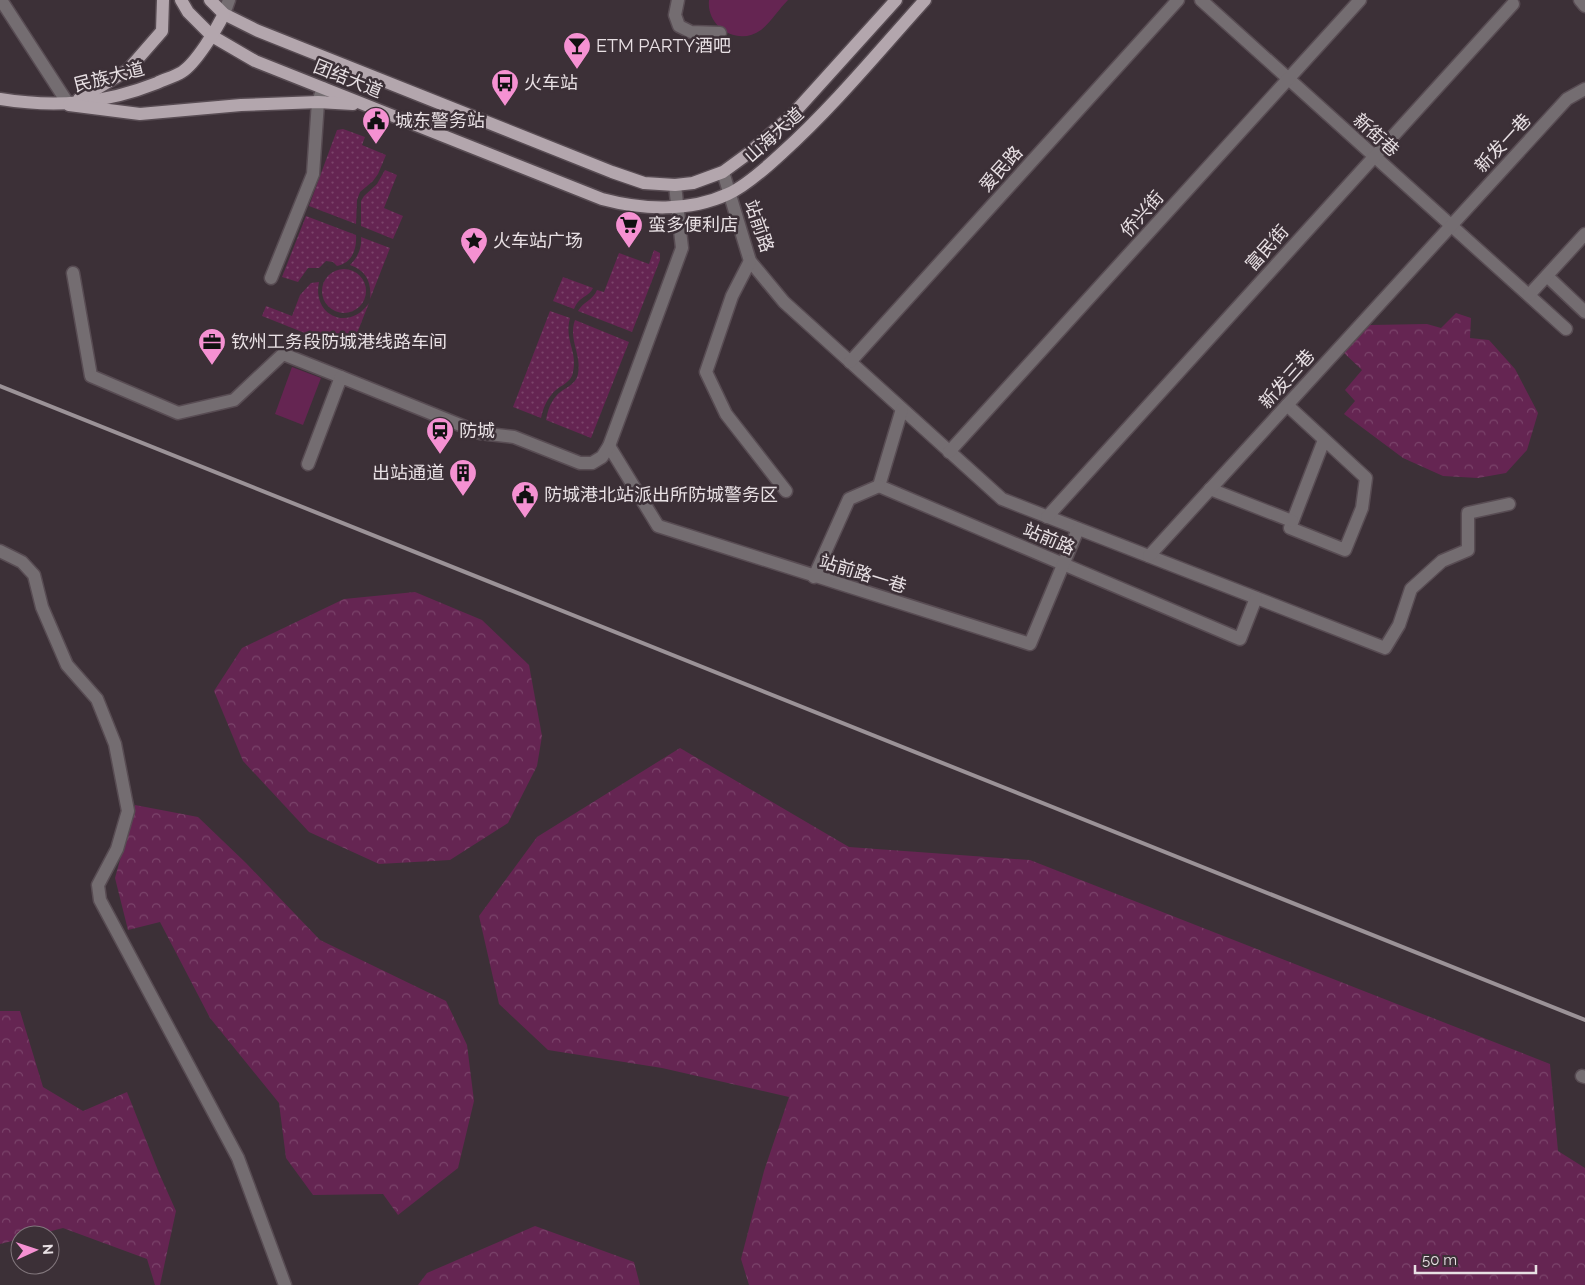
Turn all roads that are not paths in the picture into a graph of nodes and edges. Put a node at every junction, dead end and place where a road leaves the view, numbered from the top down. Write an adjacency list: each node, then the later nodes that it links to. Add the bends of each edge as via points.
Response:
1 (1, 0): 24 (street)
2 (163, 0): 24 (main road, via 162,31 128,70)
3 (181, 0): 17 (main road, 团结大道, via 188,12)
4 (210, 0): 15 (main road, 团结大道)
5 (229, 0): 15 (street)
6 (678, 0): 16 (street, via 675,15 679,26 691,32)
7 (896, 0): 27 (main road, 山海大道, via 793,114)
8 (925, 0): 29 (main road, 山海大道, via 808,129 763,170)
9 (1178, 0): 41 (street, 爱民路)
10 (1201, 0): 18 (street, 新街巷)
11 (1360, 0): 18 (street, 侨兴街)
12 (1580, 0): 14 (street)
13 (1513, 4): 25 (street, 富民街)
14 (1585, 6)
15 (224, 14): 17 (main road, 民族大道); 26 (main road, 团结大道, via 256,30)
16 (720, 33)
17 (212, 36): 19 (main road, 团结大道, via 255,61); 24 (main road, 民族大道, via 182,72 132,93)
18 (1288, 80): 25 (street, 新街巷); 47 (street, 侨兴街)
19 (323, 88): 22 (street); 23 (main road, 团结大道)
20 (1585, 89): 32 (street, 新发一巷, via 1567,99)
21 (0, 99): 24 (main road, 民族大道)
22 (318, 102): 23 (main road); 24 (main road, via 140,114); 37 (street, via 312,174)
23 (362, 104): 30 (main road, 团结大道)
24 (69, 105)
25 (1374, 157): 32 (street, 新街巷); 53 (street, 富民街)
26 (612, 172): 28 (main road, 山海大道, via 644,183)
27 (723, 172): 28 (main road, 山海大道, via 693,183); 29 (street, 站前路)
28 (675, 185): 31 (street)
29 (729, 194): 31 (main road, 山海大道); 34 (street, 站前路)
30 (602, 200): 31 (main road, 山海大道, via 640,207)
31 (678, 207): 46 (street, via 682,248)
32 (1451, 226): 38 (street, 新街巷); 43 (street, 新发三巷)
33 (1585, 234): 36 (street)
34 (750, 261): 41 (street, 站前路, via 784,302); 51 (street, via 732,296 706,372 726,414)
35 (73, 273): 42 (street, via 91,376 178,413 234,400 283,354)
36 (1547, 276): 38 (street); 39 (street)
37 (271, 278)
38 (1529, 295): 40 (street, 新街巷)
39 (1585, 312)
40 (1566, 329)
41 (850, 362): 44 (street, 站前路)
42 (341, 377): 46 (street, via 480,432 514,437 580,463 592,463 602,457); 48 (street)
43 (1287, 405): 45 (street); 50 (street, 新发三巷)
44 (902, 409): 47 (street, 站前路); 49 (street)
45 (1324, 440): 54 (street); 54 (street, via 1366,478 1362,508 1345,550 1290,528)
46 (609, 446): 59 (street, 站前路一巷, via 658,526)
47 (950, 452): 53 (street, 站前路, via 1002,499)
48 (308, 464)
49 (879, 486): 58 (street, 站前路); 59 (street, via 848,499)
50 (1210, 489): 54 (street); 57 (street, 新发三巷)
51 (786, 491)
52 (1509, 504): 60 (street, 站前路, via 1468,513 1468,550 1442,561 1411,589 1399,625 1385,648)
53 (1047, 517): 55 (street, 站前路)
54 (1292, 521)
55 (1078, 529): 57 (street, 站前路); 58 (street, 站前路一巷)
56 (0, 551): 61 (street, via 22,562 34,575 42,607 67,665 97,699 115,744 128,811 117,849 98,885 100,900 238,1158)
57 (1149, 556): 60 (street, 站前路)
58 (1063, 564): 59 (street, 站前路一巷, via 1030,644); 60 (street, 站前路, via 1240,639)
59 (814, 577)
60 (1256, 598)
61 (285, 1285)

